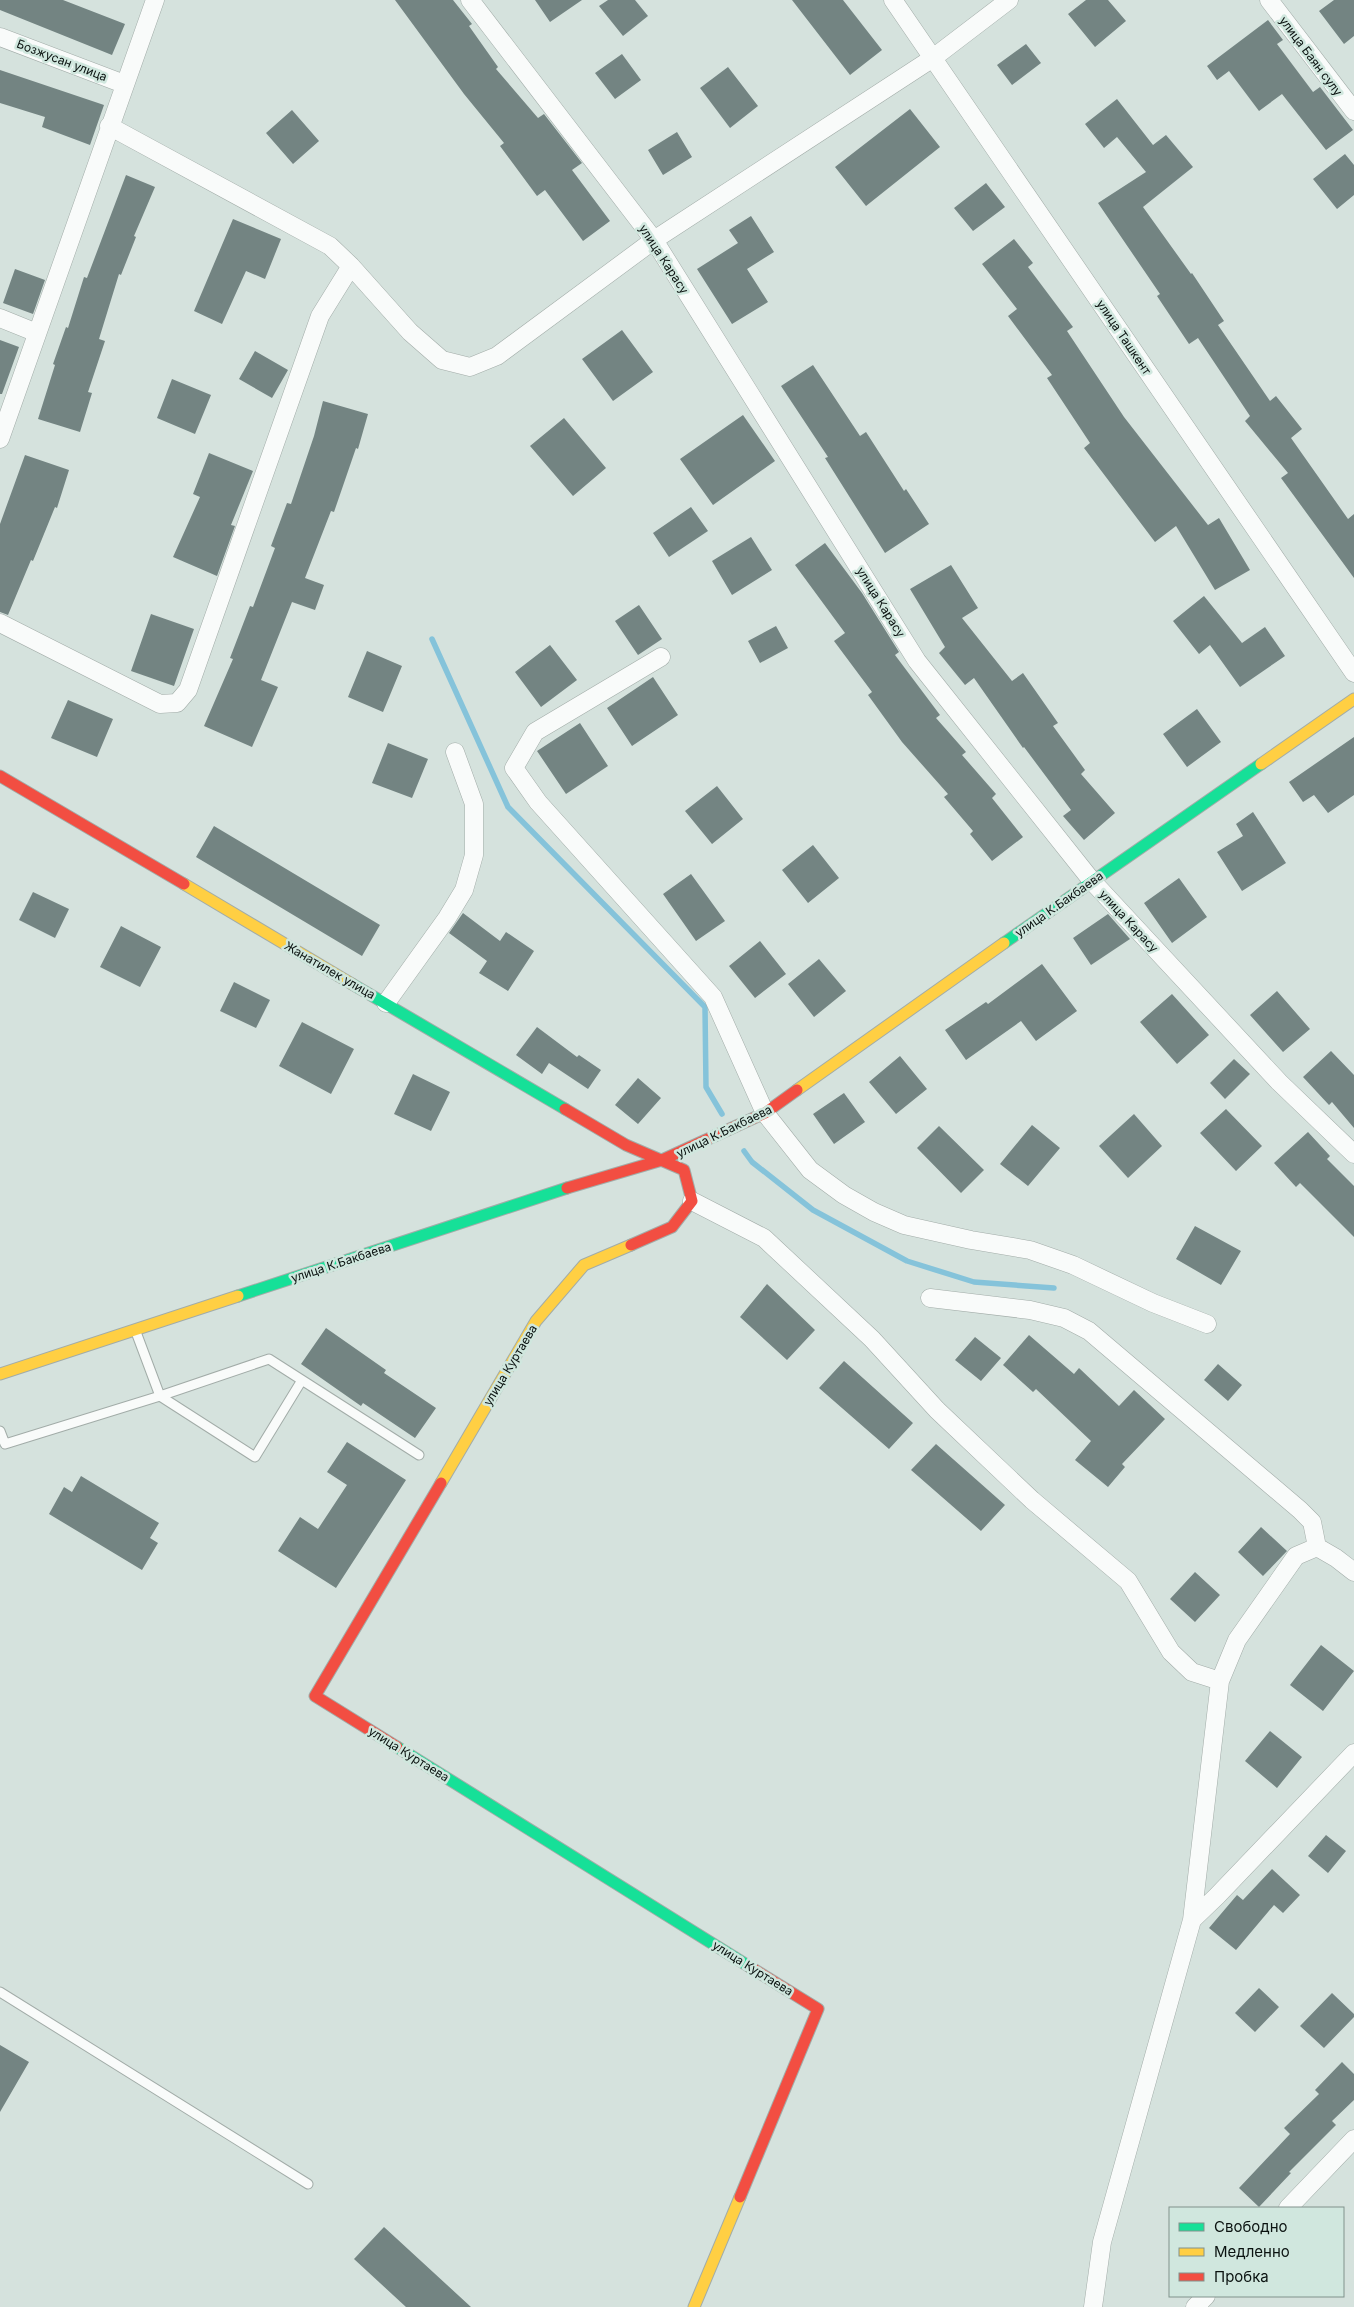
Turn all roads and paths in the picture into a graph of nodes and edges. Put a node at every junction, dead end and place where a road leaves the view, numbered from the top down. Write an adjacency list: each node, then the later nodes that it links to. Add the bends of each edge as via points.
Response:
1 (154, 0): 8 (street)
2 (470, 0): 11 (street, улица Карасу)
3 (893, 0): 7 (street, улица Ташкент)
4 (1009, 0): 7 (street)
5 (1269, 0): 9 (street, улица Баян сулу)
6 (0, 36): 8 (street, Бозжусан улица)
7 (933, 58): 11 (street); 18 (street, улица Ташкент)
8 (124, 84): 10 (street)
9 (1354, 111)
10 (109, 126): 12 (street, via 330,246); 14 (street)
11 (654, 240): 12 (street, via 497,356 470,368 442,360 410,332); 22 (street, улица Карасу, via 917,661)
12 (351, 266): 16 (street, via 320,316 188,690 177,702 160,704)
13 (0, 318): 14 (street)
14 (37, 333): 15 (street)
15 (0, 439)
16 (1, 625)
17 (661, 657): 24 (street, via 535,732 514,768 538,802 713,997)
18 (1354, 673)
19 (1354, 699): 22 (street, улица К.Бакбаева)
20 (455, 752): 23 (street, via 474,804 474,855 464,890)
21 (0, 776): 23 (street, Жанатилек улица)
22 (1092, 881): 24 (street, улица К.Бакбаева); 25 (street, улица Карасу, via 1279,1082)
23 (386, 1003): 26 (street, Жанатилек улица, via 626,1144)
24 (765, 1113): 26 (street, улица К.Бакбаева); 29 (street, via 810,1170 874,1212 904,1225 1030,1250 1073,1265 1153,1303)
25 (1354, 1154)
26 (662, 1160): 27 (street, via 684,1170); 30 (street, улица К.Бакбаева)
27 (692, 1201): 38 (street, via 764,1238 872,1339 937,1410 1032,1500 1128,1581 1170,1652 1192,1672); 46 (street, улица Куртаева, via 672,1227 584,1265 536,1321 315,1696 818,2009)
28 (930, 1298): 36 (street, via 1030,1310 1064,1318 1088,1331 1300,1510 1312,1522)
29 (1207, 1324)
30 (135, 1329): 31 (street, улица К.Бакбаева); 33 (lane)
31 (0, 1374)
32 (302, 1380): 33 (lane, via 269,1359); 33 (lane, via 255,1457); 35 (lane)
33 (160, 1396): 34 (lane, via 5,1444)
34 (0, 1432)
35 (419, 1455)
36 (1317, 1547): 37 (street); 38 (street, via 1296,1556 1237,1640)
37 (1354, 1572)
38 (1220, 1681): 40 (street)
39 (1354, 1753): 40 (street)
40 (1192, 1920): 47 (street, via 1102,2242)
41 (0, 1992): 43 (lane)
42 (1354, 2139): 44 (street)
43 (308, 2184)
44 (1289, 2207)
45 (1205, 2297): 48 (street)
46 (694, 2307)
47 (1093, 2307)
48 (1195, 2307)

